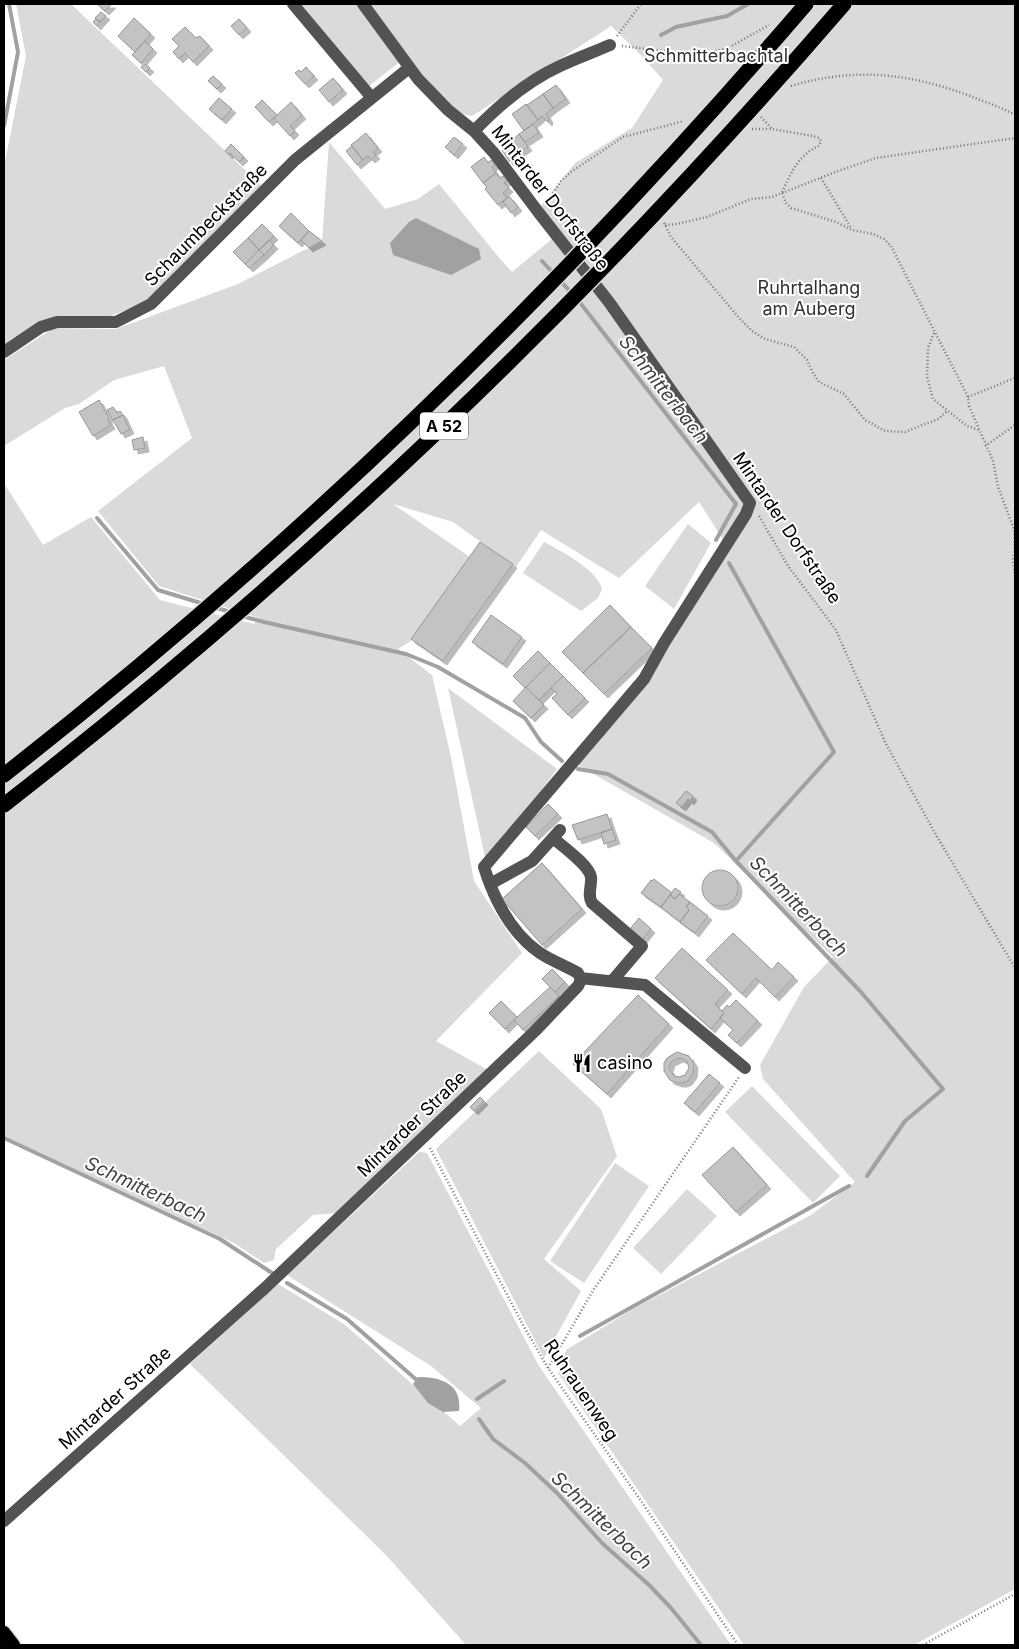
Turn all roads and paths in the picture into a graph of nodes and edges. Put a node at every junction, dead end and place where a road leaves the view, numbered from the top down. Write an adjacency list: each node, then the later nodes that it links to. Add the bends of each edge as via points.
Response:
1 (293, 4): 10 (street)
2 (362, 4): 8 (street, Mintarder Dorfstraße)
3 (641, 4): 7 (path)
4 (806, 4): 31 (highway, A 52, bridge, via 709,116 593,240 394,438 177,634)
5 (844, 4): 20 (highway, A 52, bridge, via 740,122)
6 (773, 23): 7 (path, via 728,48 699,55)
7 (610, 45): 14 (street, via 558,66 520,89)
8 (409, 68): 10 (street, Schaumbeckstraße); 14 (street, Mintarder Dorfstraße, via 448,110)
9 (783, 88): 11 (path, via 810,80 856,74 898,76 941,85)
10 (372, 98): 22 (street, Schaumbeckstraße, via 295,160 151,304 116,322 57,322 41,327)
11 (1015, 115)
12 (690, 119): 18 (path, via 623,137 561,181)
13 (746, 129): 17 (path, via 772,129 813,136 821,141 819,146 801,158)
14 (474, 130): 18 (street, Mintarder Dorfstraße)
15 (1015, 138): 16 (path, via 876,158)
16 (821, 178): 17 (path); 19 (path)
17 (782, 193): 19 (path, via 791,208); 25 (path, via 751,199 707,217 665,225 670,237 752,331 765,339 794,347 807,360 819,382 844,394 865,420 885,432 904,432 938,419)
18 (539, 213): 20 (street, Mintarder Dorfstraße)
19 (852, 230): 21 (path, via 873,234 891,246)
20 (592, 280): 29 (street, Mintarder Dorfstraße); 32 (highway, A 52, bridge, via 332,530 192,652)
21 (934, 332): 24 (path); 25 (path, via 928,348 927,377 933,399)
22 (4, 352)
23 (1015, 378): 24 (path)
24 (968, 397): 27 (path)
25 (947, 410): 27 (path, via 967,426)
26 (1015, 425): 28 (path)
27 (979, 430): 28 (path)
28 (985, 446): 30 (path, via 993,461 998,488 1014,528)
29 (750, 503): 33 (street, via 644,679 484,866); 34 (path, Mintarder Dorfstraße, via 788,566 836,630 886,744)
30 (1015, 576)
31 (4, 775)
32 (4, 805)
33 (490, 884): 35 (street, via 507,918 529,945 576,972); 36 (street, via 532,861 556,834 588,869 592,904 642,946)
34 (1015, 968)
35 (580, 978): 36 (street); 38 (street, Mintarder Straße, via 578,986 535,1031)
36 (613, 980): 37 (street, via 645,984)
37 (745, 1068): 39 (path, via 594,1289)
38 (424, 1137): 39 (path, Ruhrauenweg); 40 (street, Mintarder Straße, via 265,1288)
39 (548, 1368): 44 (path, Ruhrauenweg)
40 (4, 1521)
41 (1015, 1594): 45 (path)
42 (4, 1632): 43 (main road)
43 (14, 1645)
44 (738, 1645)
45 (923, 1645)

